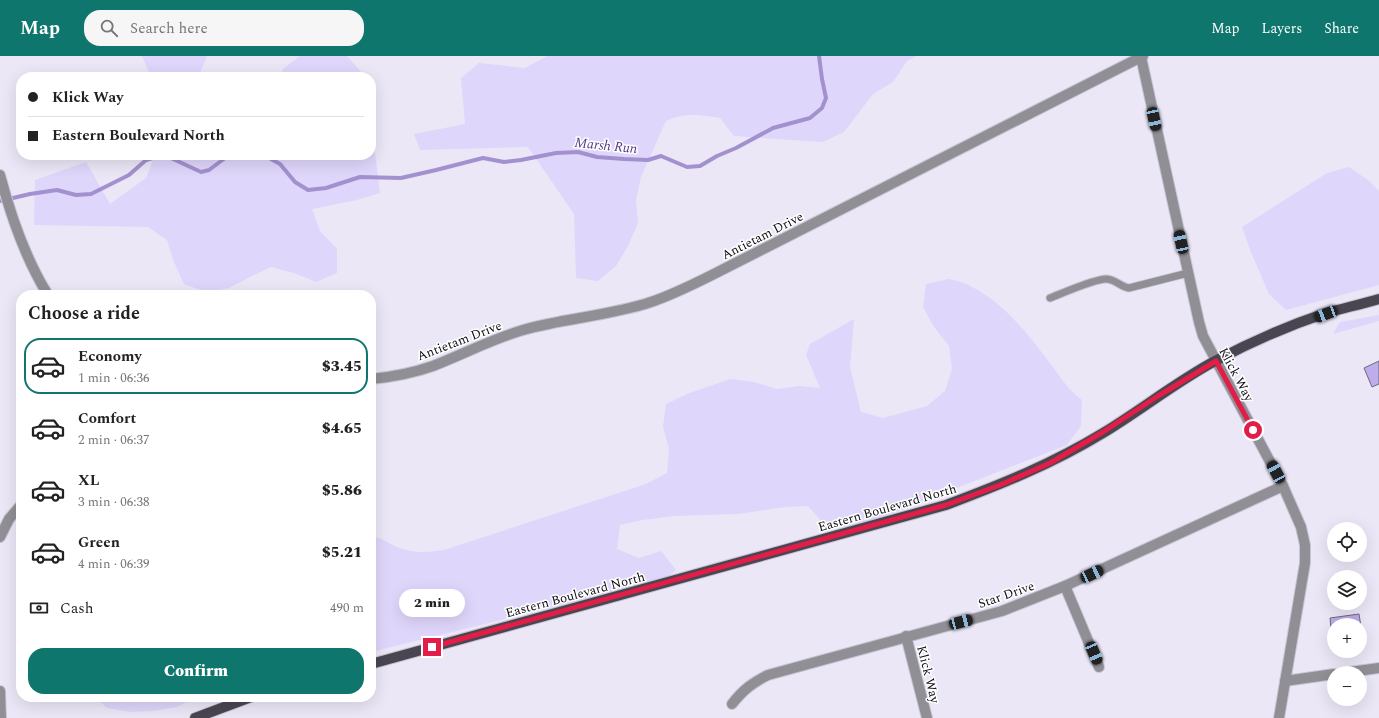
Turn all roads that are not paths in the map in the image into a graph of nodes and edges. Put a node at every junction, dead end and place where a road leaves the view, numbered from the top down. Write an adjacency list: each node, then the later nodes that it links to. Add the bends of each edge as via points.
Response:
1 (1142, 57): 3 (street, Klick Way); 8 (street, Antietam Drive, via 712,275 651,302 523,330 432,366 405,374)
2 (0, 175): 4 (street, via 18,235)
3 (1188, 273): 5 (lane, via 1129,288 1114,280 1098,280); 7 (street, Klick Way, via 1203,336)
4 (45, 290)
5 (1050, 298)
6 (1379, 299): 7 (main road, Eastern Boulevard North, via 1326,314 1272,334)
7 (1216, 361): 9 (street, Klick Way); 14 (main road, Eastern Boulevard North, via 1050,463 953,503)
8 (376, 378)
9 (1283, 486): 12 (street, Star Drive); 19 (street, Klick Way, via 1301,527 1305,545 1305,563)
10 (16, 511): 11 (street)
11 (0, 537)
12 (1065, 586): 13 (street, Star Drive, via 1002,611); 15 (street)
13 (906, 636): 22 (street, Star Drive, via 768,674 742,692); 25 (street, Klick Way)
14 (376, 663)
15 (1099, 667)
16 (1379, 668): 17 (street)
17 (1367, 670)
18 (1327, 675): 19 (street)
19 (1285, 681): 26 (street, Klick Way)
20 (0, 690): 23 (street)
21 (238, 702): 24 (main road)
22 (732, 704)
23 (1, 718)
24 (195, 718)
25 (927, 718)
26 (1279, 718)

